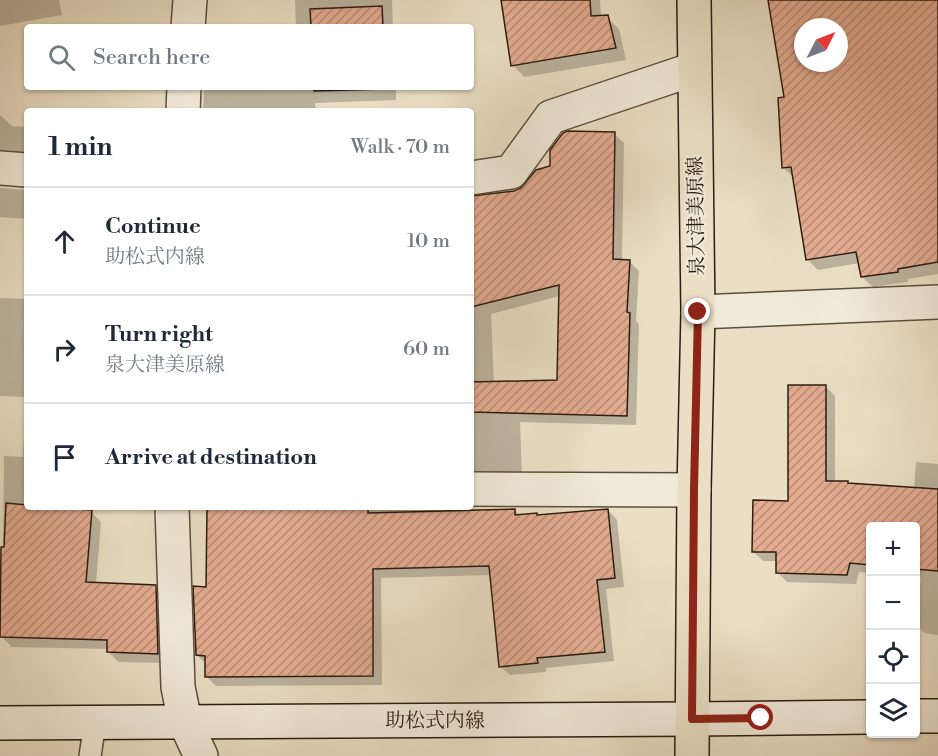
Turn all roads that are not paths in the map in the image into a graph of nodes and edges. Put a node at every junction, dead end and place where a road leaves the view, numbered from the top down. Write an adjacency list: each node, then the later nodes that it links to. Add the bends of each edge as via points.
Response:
1 (190, 0): 3 (street)
2 (694, 0): 4 (main road, 泉大津美原線)
3 (188, 24)
4 (694, 69): 9 (street, via 551,117 511,172); 11 (main road, 泉大津美原線)
5 (184, 90): 6 (street)
6 (183, 108)
7 (0, 168): 8 (street)
8 (24, 170)
9 (474, 178)
10 (938, 302): 11 (street)
11 (698, 312): 13 (main road, 泉大津美原線)
12 (474, 489): 13 (street)
13 (694, 490): 18 (main road, 泉大津美原線)
14 (172, 510): 19 (street, via 178,687)
15 (920, 716): 16 (street)
16 (938, 716)
17 (866, 717): 18 (street, 助松式内線)
18 (692, 719): 19 (street, 助松式内線); 24 (main road, 泉大津美原線)
19 (185, 722): 21 (street, 助松式内線); 23 (street)
20 (0, 723): 21 (street, 助松式内線)
21 (95, 723): 22 (lane)
22 (90, 756)
23 (201, 756)
24 (692, 756)

